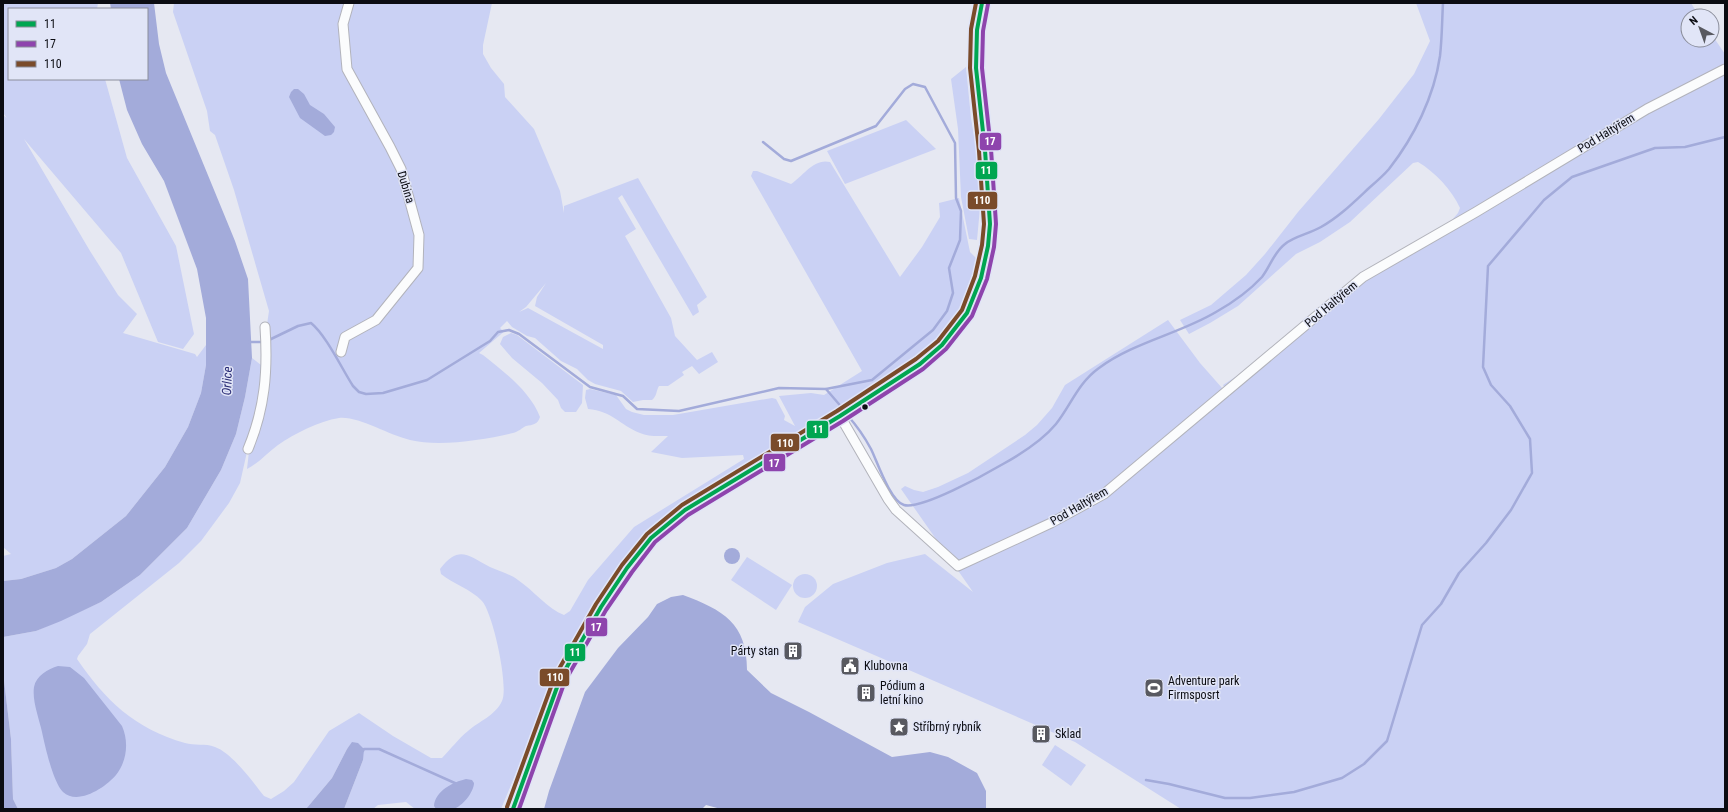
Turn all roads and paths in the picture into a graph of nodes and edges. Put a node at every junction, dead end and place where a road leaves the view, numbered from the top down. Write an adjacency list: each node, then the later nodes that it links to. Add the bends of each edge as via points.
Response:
1 (349, 3): 5 (street, Dubina, via 343,24 347,69 400,169 419,236 418,268 376,320 345,337)
2 (982, 3): 6 (street, via 977,30 976,68 990,224 981,278 967,313 942,345 920,364)
3 (1725, 69): 6 (street, Pod Haltýřem, via 1646,109 1363,277 1104,494 1051,523 958,566 896,510)
4 (265, 327): 7 (street, via 266,372 262,408)
5 (341, 352)
6 (840, 416): 8 (street, via 684,510 651,538 601,608 560,679)
7 (248, 449)
8 (513, 809)

